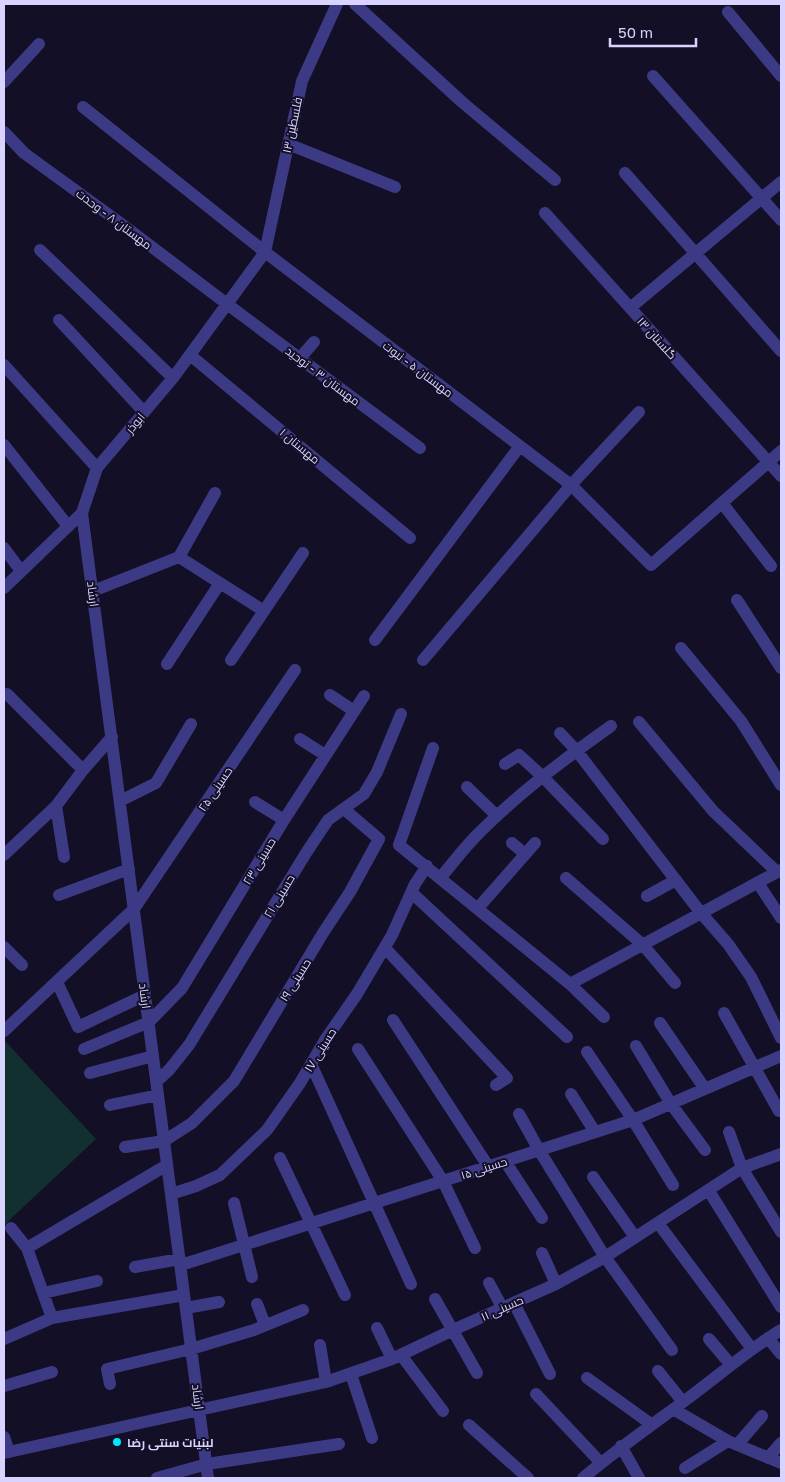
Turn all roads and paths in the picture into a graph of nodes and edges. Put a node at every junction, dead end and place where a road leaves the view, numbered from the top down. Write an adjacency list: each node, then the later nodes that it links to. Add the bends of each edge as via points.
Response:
1 (337, 4): 10 (street, فلسطین ۱۳, via 302,81)
2 (355, 4): 12 (street, via 462,102)
3 (728, 12): 6 (street)
4 (39, 44): 7 (street)
5 (653, 76): 15 (street)
6 (781, 76)
7 (4, 82)
8 (83, 107): 19 (street, مهستان ۵ - نبوت)
9 (4, 132): 21 (street, مهستان ۸ - وحدت, via 24,154)
10 (288, 144): 14 (street); 19 (street, فلسطین ۱۳)
11 (625, 173): 20 (street)
12 (555, 180)
13 (781, 182): 15 (street)
14 (396, 187)
15 (762, 198): 17 (street); 20 (street)
16 (545, 213): 22 (street, گلستان ۱۳)
17 (781, 220)
18 (40, 250): 29 (street)
19 (266, 252): 21 (street, ابوذر); 33 (street, مهستان ۵ - نبوت)
20 (696, 254): 22 (street); 25 (street)
21 (227, 304): 26 (street, ابوذر); 27 (street, مهستان ۳ - توحید)
22 (630, 308): 36 (street, گلستان ۱۳)
23 (59, 320): 30 (street)
24 (314, 342): 27 (street)
25 (781, 351)
26 (190, 355): 29 (street, ابوذر); 44 (street, مهستان ۱)
27 (299, 358): 34 (street, مهستان ۳ - توحید)
28 (4, 365): 37 (street)
29 (172, 378): 30 (street, ابوذر)
30 (144, 412): 37 (street, ابوذر)
31 (639, 412): 39 (street)
32 (4, 445): 43 (street)
33 (520, 446): 39 (street, مهستان ۵ - نبوت); 55 (street)
34 (420, 448)
35 (781, 451): 36 (street)
36 (769, 462): 38 (street, گلستان ۱۳); 41 (street)
37 (97, 468): 42 (street, ابوذر)
38 (781, 476)
39 (571, 485): 41 (street, مهستان ۵ - نبوت, via 651,565); 58 (street)
40 (215, 493): 47 (street)
41 (722, 503): 48 (street)
42 (82, 513): 43 (street, ابوذر); 52 (street, ارشاد)
43 (68, 526): 49 (street, ابوذر)
44 (410, 538)
45 (4, 548): 49 (street)
46 (303, 553): 54 (street)
47 (179, 557): 50 (street); 52 (street)
48 (771, 566)
49 (21, 572): 51 (street, ابوذر)
50 (220, 583): 54 (street); 59 (street)
51 (4, 588)
52 (93, 591): 71 (street, ارشاد)
53 (737, 600): 60 (street)
54 (264, 610): 57 (street)
55 (375, 640)
56 (681, 648): 79 (street, via 740,721)
57 (232, 660)
58 (423, 660)
59 (167, 664)
60 (781, 668)
61 (295, 670): 104 (street, حسینی ۲۵)
62 (6, 694): 77 (street)
63 (330, 695): 65 (street)
64 (364, 696): 65 (street, حسینی ۲۳)
65 (354, 711): 75 (street, حسینی ۲۳)
66 (401, 714): 84 (street, حسینی ۲۱, via 377,772 364,794)
67 (639, 722): 95 (street, via 713,811)
68 (191, 724): 81 (street, via 156,783)
69 (611, 726): 74 (street)
70 (560, 732): 74 (street)
71 (112, 738): 77 (street); 81 (street, ارشاد)
72 (300, 739): 75 (street)
73 (433, 748): 93 (street, via 399,845)
74 (576, 750): 78 (street); 98 (street)
75 (326, 755): 86 (street, حسینی ۲۳)
76 (505, 764): 78 (street, via 519,755)
77 (83, 770): 83 (street)
78 (543, 777): 85 (street); 87 (street)
79 (781, 784)
80 (467, 787): 85 (street)
81 (120, 801): 94 (street, ارشاد)
82 (255, 802): 86 (street)
83 (56, 806): 91 (street); 92 (street)
84 (344, 808): 132 (street, حسینی ۲۱, via 328,820 306,852 189,1045); 144 (street, حسینی ۱۹, via 379,839 234,1081 192,1123)
85 (497, 816): 96 (street)
86 (284, 820): 118 (street, حسینی ۲۳, via 182,988)
87 (603, 839)
88 (512, 843): 90 (street)
89 (535, 843): 90 (street)
90 (525, 854): 103 (street)
91 (4, 855)
92 (64, 857)
93 (427, 866): 96 (street); 100 (street, حسینی ۱۷)
94 (129, 869): 101 (street); 104 (street, ارشاد)
95 (779, 871): 99 (street)
96 (441, 877): 103 (street)
97 (566, 878): 107 (street)
98 (676, 880): 102 (street); 105 (street)
99 (758, 883): 105 (street); 106 (street)
100 (412, 893): 109 (street, حسینی ۱۷); 121 (street)
101 (59, 895)
102 (647, 896)
103 (478, 908): 113 (street)
104 (134, 909): 111 (street, حسینی ۲۵); 114 (street, ارشاد)
105 (701, 913): 107 (street); 122 (street, via 751,977)
106 (781, 918)
107 (643, 945): 112 (street); 113 (street)
108 (4, 947): 110 (street)
109 (385, 948): 129 (street, حسینی ۱۷); 133 (street, via 507,1078)
110 (22, 965)
111 (57, 982): 114 (street, via 78,1027); 120 (street, حسینی ۲۵)
112 (675, 983)
113 (570, 984): 116 (street)
114 (145, 995): 118 (street, ارشاد)
115 (724, 1013): 130 (street)
116 (604, 1017)
117 (393, 1020): 152 (street)
118 (149, 1022): 125 (street); 127 (street, ارشاد)
119 (660, 1023): 134 (street)
120 (4, 1031)
121 (567, 1036)
122 (781, 1038)
123 (636, 1046): 137 (street)
124 (358, 1048): 155 (street)
125 (84, 1049)
126 (587, 1052): 141 (street)
127 (153, 1056): 131 (street); 132 (street, ارشاد)
128 (781, 1056): 130 (street, حسینی ۱۵)
129 (311, 1064): 158 (street, حسینی ۱۷, via 267,1130 220,1175); 160 (street)
130 (756, 1067): 134 (street, حسینی ۱۵); 139 (street)
131 (90, 1073)
132 (157, 1081): 136 (street, ارشاد)
133 (496, 1085)
134 (705, 1088): 137 (street, حسینی ۱۵)
135 (571, 1094): 142 (street)
136 (158, 1095): 138 (street); 144 (street, ارشاد)
137 (671, 1104): 141 (street, حسینی ۱۵); 147 (street)
138 (110, 1105)
139 (779, 1111)
140 (519, 1114): 146 (street)
141 (633, 1120): 142 (street, حسینی ۱۵); 156 (street)
142 (595, 1132): 146 (street, حسینی ۱۵)
143 (729, 1132): 153 (street)
144 (164, 1140): 145 (street); 151 (street, ارشاد)
145 (125, 1147)
146 (539, 1150): 150 (street, حسینی ۱۵); 171 (street)
147 (705, 1150)
148 (781, 1154): 153 (street, حسینی ۱۱)
149 (280, 1158): 163 (street)
150 (506, 1161): 152 (street, حسینی ۱۵); 161 (street)
151 (167, 1165): 158 (street, ارشاد); 168 (street)
152 (488, 1166): 155 (street, حسینی ۱۵)
153 (742, 1168): 157 (street, حسینی ۱۱); 165 (street)
154 (593, 1176): 166 (street)
155 (443, 1181): 160 (street, حسینی ۱۵); 169 (street)
156 (673, 1185)
157 (709, 1190): 162 (street, حسینی ۱۱); 186 (street)
158 (171, 1194): 172 (street, ارشاد)
159 (234, 1203): 167 (street)
160 (374, 1203): 163 (street, حسینی ۱۵); 177 (street)
161 (542, 1218)
162 (658, 1223): 166 (street, حسینی ۱۱); 198 (street)
163 (310, 1224): 167 (street, حسینی ۱۵); 180 (street)
164 (12, 1228): 168 (street)
165 (781, 1232)
166 (635, 1237): 171 (street, حسینی ۱۱)
167 (244, 1245): 172 (street, حسینی ۱۵); 174 (street)
168 (27, 1248): 179 (street)
169 (475, 1248)
170 (542, 1253): 178 (street)
171 (605, 1257): 178 (street, حسینی ۱۱); 199 (street)
172 (180, 1262): 173 (street, حسینی ۱۵); 182 (street, ارشاد)
173 (135, 1267)
174 (252, 1277)
175 (97, 1281): 179 (street)
176 (490, 1283): 185 (street)
177 (411, 1284)
178 (556, 1284): 185 (street, حسینی ۱۱)
179 (43, 1294): 188 (street)
180 (345, 1295)
181 (435, 1299): 191 (street)
182 (185, 1301): 183 (street); 188 (street); 197 (street, ارشاد)
183 (220, 1302)
184 (257, 1304): 189 (street)
185 (508, 1305): 191 (street, حسینی ۱۱); 207 (street)
186 (781, 1308)
187 (303, 1310): 189 (street)
188 (52, 1318): 195 (street)
189 (265, 1325): 197 (street)
190 (377, 1328): 201 (street)
191 (453, 1330): 201 (street, حسینی ۱۱); 205 (street)
192 (781, 1330): 194 (street)
193 (709, 1338): 202 (street)
194 (768, 1338): 198 (street); 200 (street)
195 (4, 1339)
196 (320, 1346): 209 (street)
197 (192, 1349): 210 (street, via 107,1369); 214 (street, ارشاد)
198 (752, 1349): 202 (street)
199 (672, 1350)
200 (781, 1354)
201 (397, 1357): 206 (street, حسینی ۱۱); 215 (street)
202 (731, 1365): 213 (street)
203 (658, 1371): 213 (street)
204 (52, 1372): 211 (street)
205 (477, 1373)
206 (351, 1374): 209 (street, حسینی ۱۱); 220 (street)
207 (550, 1374)
208 (587, 1378): 217 (street)
209 (326, 1382): 214 (street, حسینی ۱۱)
210 (110, 1384)
211 (4, 1386)
212 (536, 1394): 227 (street)
213 (678, 1406): 217 (street); 221 (street)
214 (199, 1409): 225 (street, حسینی ۱۱); 228 (street, ارشاد)
215 (443, 1411)
216 (762, 1416): 221 (street)
217 (651, 1424): 224 (street)
218 (469, 1425): 233 (street)
219 (4, 1437): 225 (street)
220 (372, 1438)
221 (732, 1443): 226 (street); 230 (street)
222 (781, 1443): 226 (street)
223 (340, 1444): 228 (street)
224 (621, 1446): 227 (street); 235 (street)
225 (6, 1453)
226 (768, 1458): 229 (street)
227 (601, 1463): 234 (street)
228 (207, 1464): 231 (street); 232 (street, ارشاد)
229 (781, 1464)
230 (685, 1468)
231 (157, 1478)
232 (208, 1478)
233 (528, 1478)
234 (583, 1478)
235 (639, 1478)

